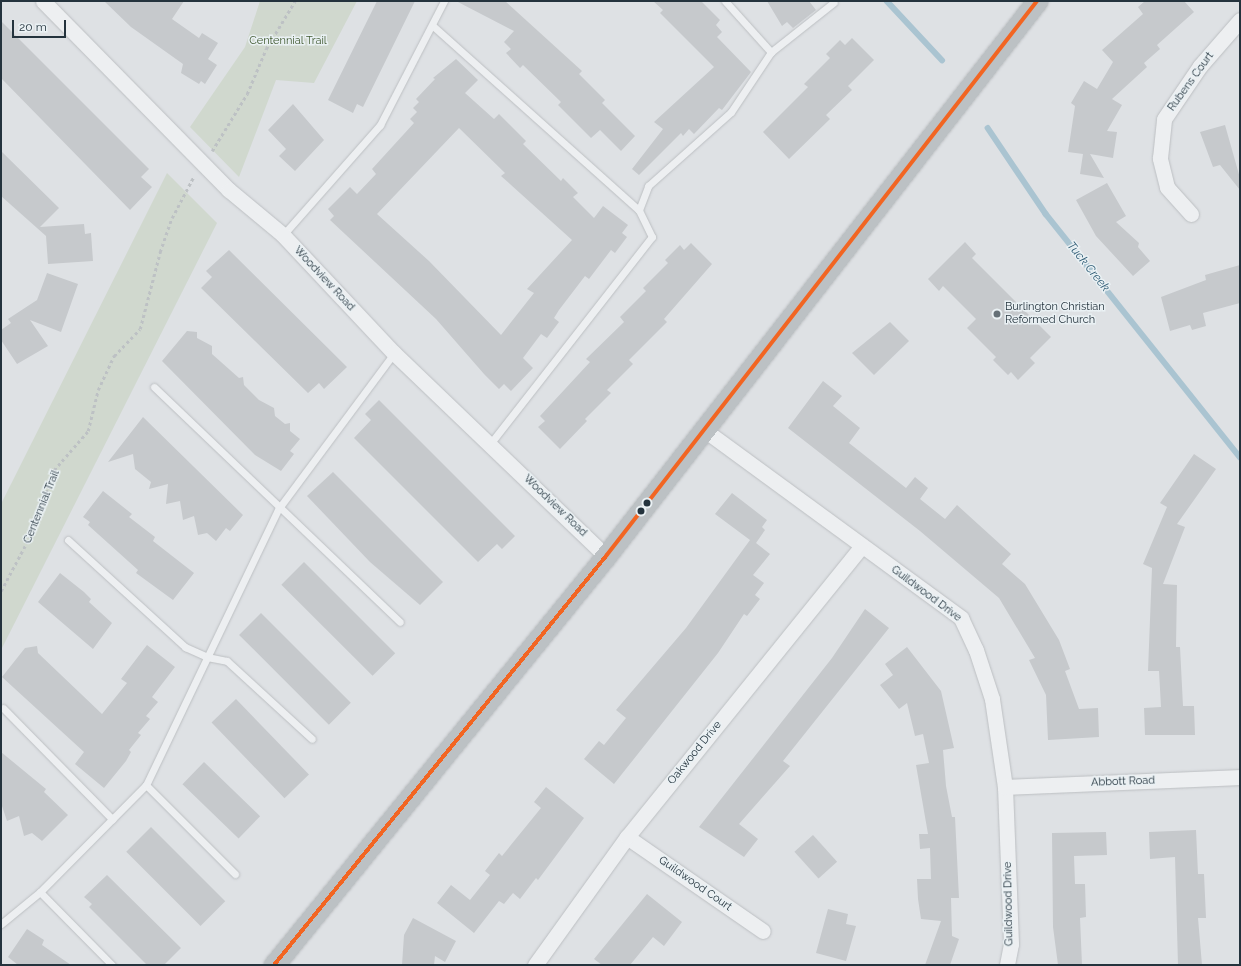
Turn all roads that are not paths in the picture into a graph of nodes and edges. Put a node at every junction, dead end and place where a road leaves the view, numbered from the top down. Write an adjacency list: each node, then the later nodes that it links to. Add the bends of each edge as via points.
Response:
1 (43, 1): 11 (street, Woodview Road, via 229,190)
2 (444, 1): 7 (lane)
3 (725, 1): 8 (lane)
4 (1037, 1): 14 (main road)
5 (834, 2): 8 (lane)
6 (1240, 20): 10 (street, Rubens Court, via 1200,66 1164,119 1160,158 1167,187)
7 (433, 26): 9 (lane); 11 (lane, via 380,125)
8 (771, 52): 9 (lane, via 731,112 648,186)
9 (639, 210): 15 (lane, via 652,237)
10 (1191, 214)
11 (283, 236): 12 (street, Woodview Road)
12 (394, 353): 15 (street, Woodview Road); 16 (lane)
13 (154, 387): 16 (lane)
14 (703, 429): 18 (street, Guildwood Drive); 19 (main road)
15 (490, 444): 19 (street, Woodview Road)
16 (279, 508): 20 (lane); 21 (lane)
17 (68, 540): 21 (lane, via 185,647)
18 (862, 546): 26 (street, Guildwood Drive, via 961,618 976,650 992,699); 28 (street, Oakwood Drive)
19 (606, 556): 34 (main road)
20 (400, 622)
21 (207, 657): 23 (lane, via 228,661); 25 (lane)
22 (3, 708): 27 (lane)
23 (312, 739)
24 (1240, 777): 26 (street, Abbott Road)
25 (146, 784): 27 (lane); 29 (lane)
26 (1005, 787): 36 (street, Guildwood Drive, via 1011,944)
27 (112, 819): 30 (lane)
28 (627, 837): 32 (street, Guildwood Court); 35 (street, Oakwood Drive)
29 (235, 874)
30 (40, 892): 31 (lane); 33 (lane)
31 (1, 924)
32 (763, 931)
33 (112, 965)
34 (274, 965)
35 (536, 965)
36 (1007, 965)

